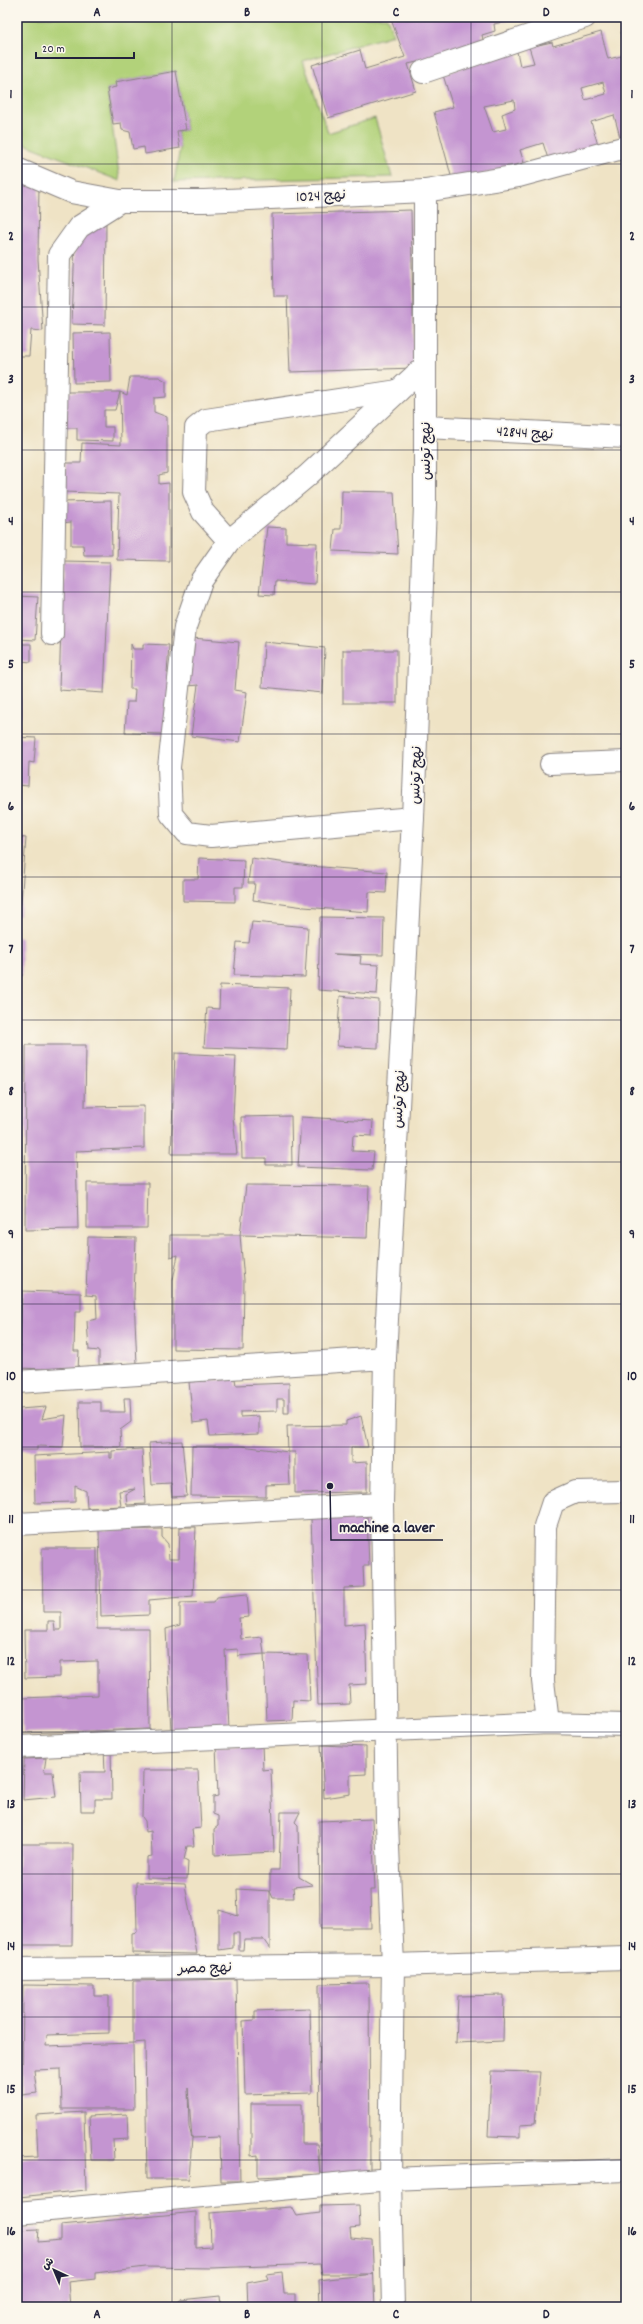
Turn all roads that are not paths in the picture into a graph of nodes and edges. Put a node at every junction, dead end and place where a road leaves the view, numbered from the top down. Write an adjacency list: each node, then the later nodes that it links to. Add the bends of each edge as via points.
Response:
1 (585, 17): 2 (street)
2 (423, 72)
3 (626, 147): 5 (street, نهج 1024, via 519,176)
4 (17, 169): 6 (street, نهج 1024, via 71,192)
5 (425, 191): 6 (street, نهج 1024, via 204,201); 7 (street, نهج تونس)
6 (120, 201): 12 (street, via 79,227 60,255)
7 (425, 366): 8 (street); 9 (street, نهج تونس)
8 (398, 391): 11 (street, via 307,476); 11 (street, via 206,420 196,428 194,492 203,512)
9 (425, 427): 10 (street, نهج 42844); 15 (street, نهج تونس, via 425,506)
10 (626, 437)
11 (229, 541): 15 (street, via 201,581 185,626 169,767 171,814 188,832 212,836)
12 (52, 634)
13 (626, 761): 14 (lane)
14 (550, 764)
15 (413, 818): 16 (street, نهج تونس)
16 (385, 1358): 17 (street); 19 (street, نهج تونس)
17 (17, 1382)
18 (626, 1491): 21 (street, via 575,1492 553,1502 544,1526 543,1681)
19 (382, 1504): 20 (street); 23 (street, نهج تونس)
20 (17, 1524)
21 (548, 1723): 22 (street); 23 (street)
22 (626, 1725)
23 (386, 1730): 24 (street); 26 (street, نهج تونس)
24 (17, 1747)
25 (626, 1958): 26 (street, نهج مصر)
26 (393, 1965): 27 (street, نهج مصر); 29 (street, نهج تونس)
27 (17, 1969)
28 (626, 2170): 29 (street)
29 (390, 2179): 30 (street); 31 (street, نهج تونس)
30 (17, 2213)
31 (393, 2307)

